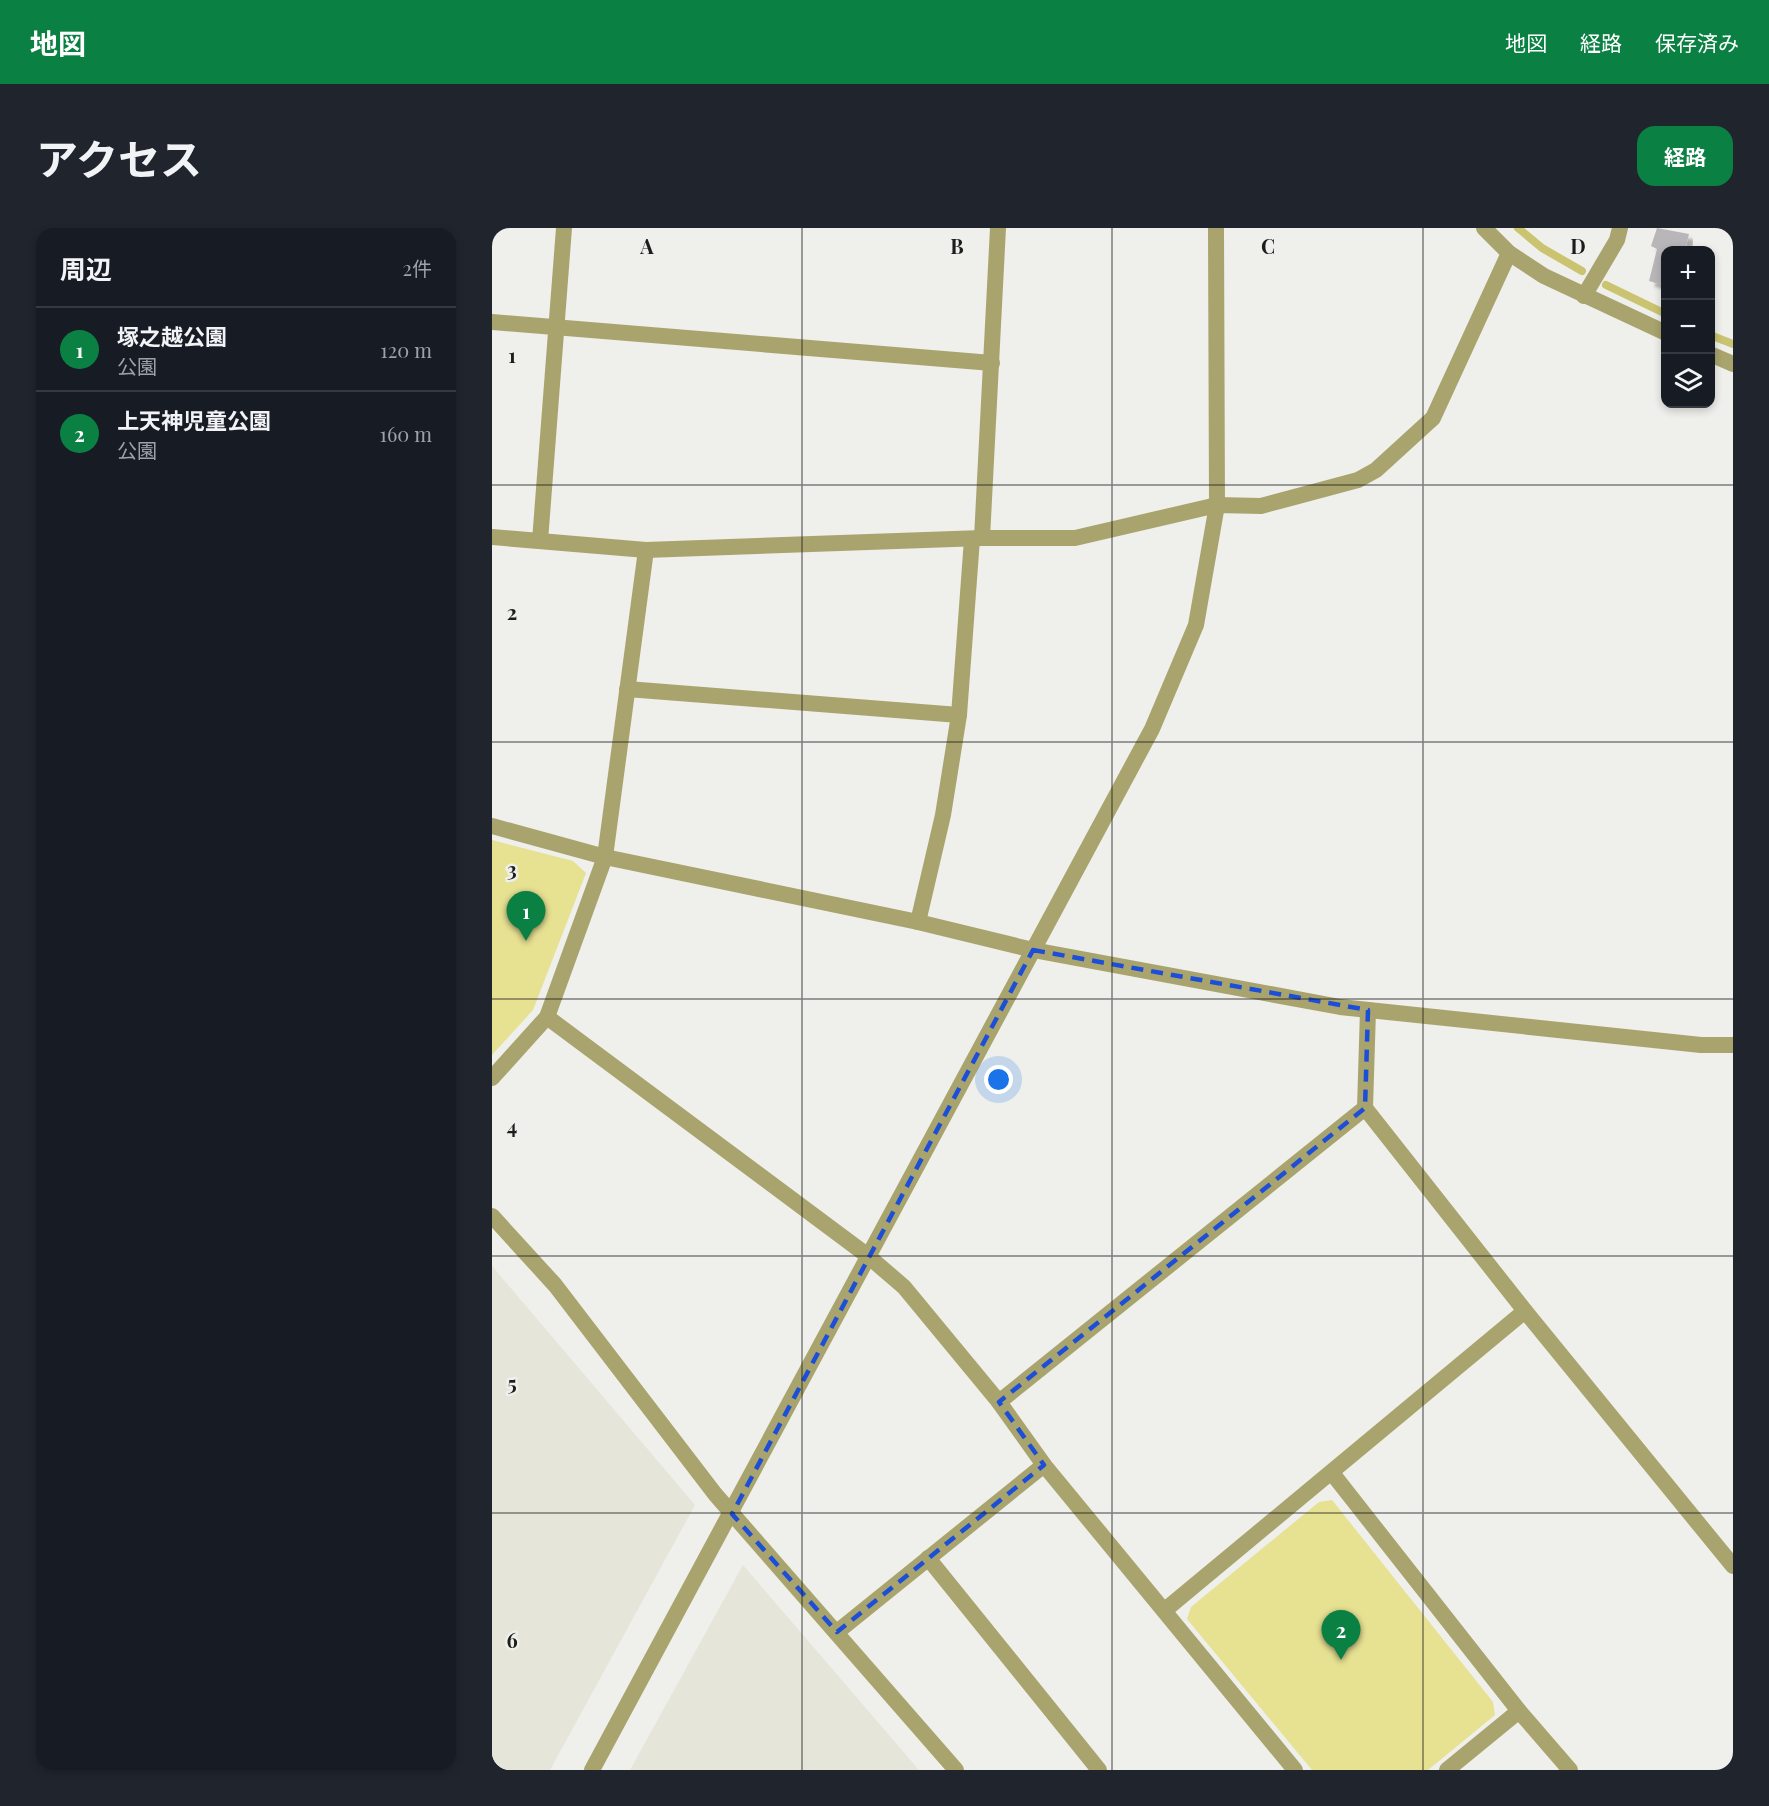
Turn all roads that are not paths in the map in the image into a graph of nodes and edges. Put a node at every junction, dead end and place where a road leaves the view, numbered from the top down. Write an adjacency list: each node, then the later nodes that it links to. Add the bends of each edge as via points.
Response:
1 (564, 228): 9 (street)
2 (998, 228): 12 (street)
3 (1216, 228): 14 (street)
4 (1485, 228): 6 (street)
5 (1620, 228): 7 (street)
6 (1509, 253): 7 (street); 14 (street, via 1433,418 1376,470 1358,480 1261,506)
7 (1584, 296): 10 (street)
8 (492, 322): 9 (street)
9 (556, 327): 12 (street); 17 (street)
10 (1661, 331)
11 (1715, 356): 13 (street)
12 (992, 363): 16 (street)
13 (1733, 364)
14 (1217, 505): 16 (street, via 1075,538); 24 (street, via 1197,625 1152,729)
15 (492, 537): 17 (street)
16 (977, 539): 18 (street); 20 (street)
17 (540, 541): 18 (street)
18 (646, 550): 19 (street)
19 (627, 689): 20 (street); 22 (street)
20 (959, 715): 23 (street, via 943,815)
21 (492, 826): 22 (street)
22 (605, 857): 23 (street); 26 (street)
23 (918, 922): 24 (street)
24 (1033, 950): 25 (street); 31 (street)
25 (1368, 1010): 27 (street, via 1701,1045); 29 (street)
26 (547, 1017): 28 (street); 31 (street)
27 (1733, 1045)
28 (492, 1078)
29 (1365, 1108): 32 (street); 33 (street)
30 (492, 1216): 36 (street, via 555,1285)
31 (868, 1256): 33 (street, via 904,1287); 36 (street)
32 (1525, 1311): 35 (street); 38 (street)
33 (999, 1402): 34 (street)
34 (1044, 1465): 37 (street); 39 (street)
35 (1332, 1473): 39 (street); 41 (street)
36 (732, 1514): 40 (street); 42 (street)
37 (928, 1558): 40 (street); 44 (street)
38 (1733, 1566)
39 (1165, 1610): 45 (street)
40 (837, 1632): 43 (street)
41 (1519, 1711): 46 (street); 47 (street)
42 (592, 1770)
43 (956, 1770)
44 (1099, 1770)
45 (1295, 1770)
46 (1447, 1770)
47 (1570, 1770)

